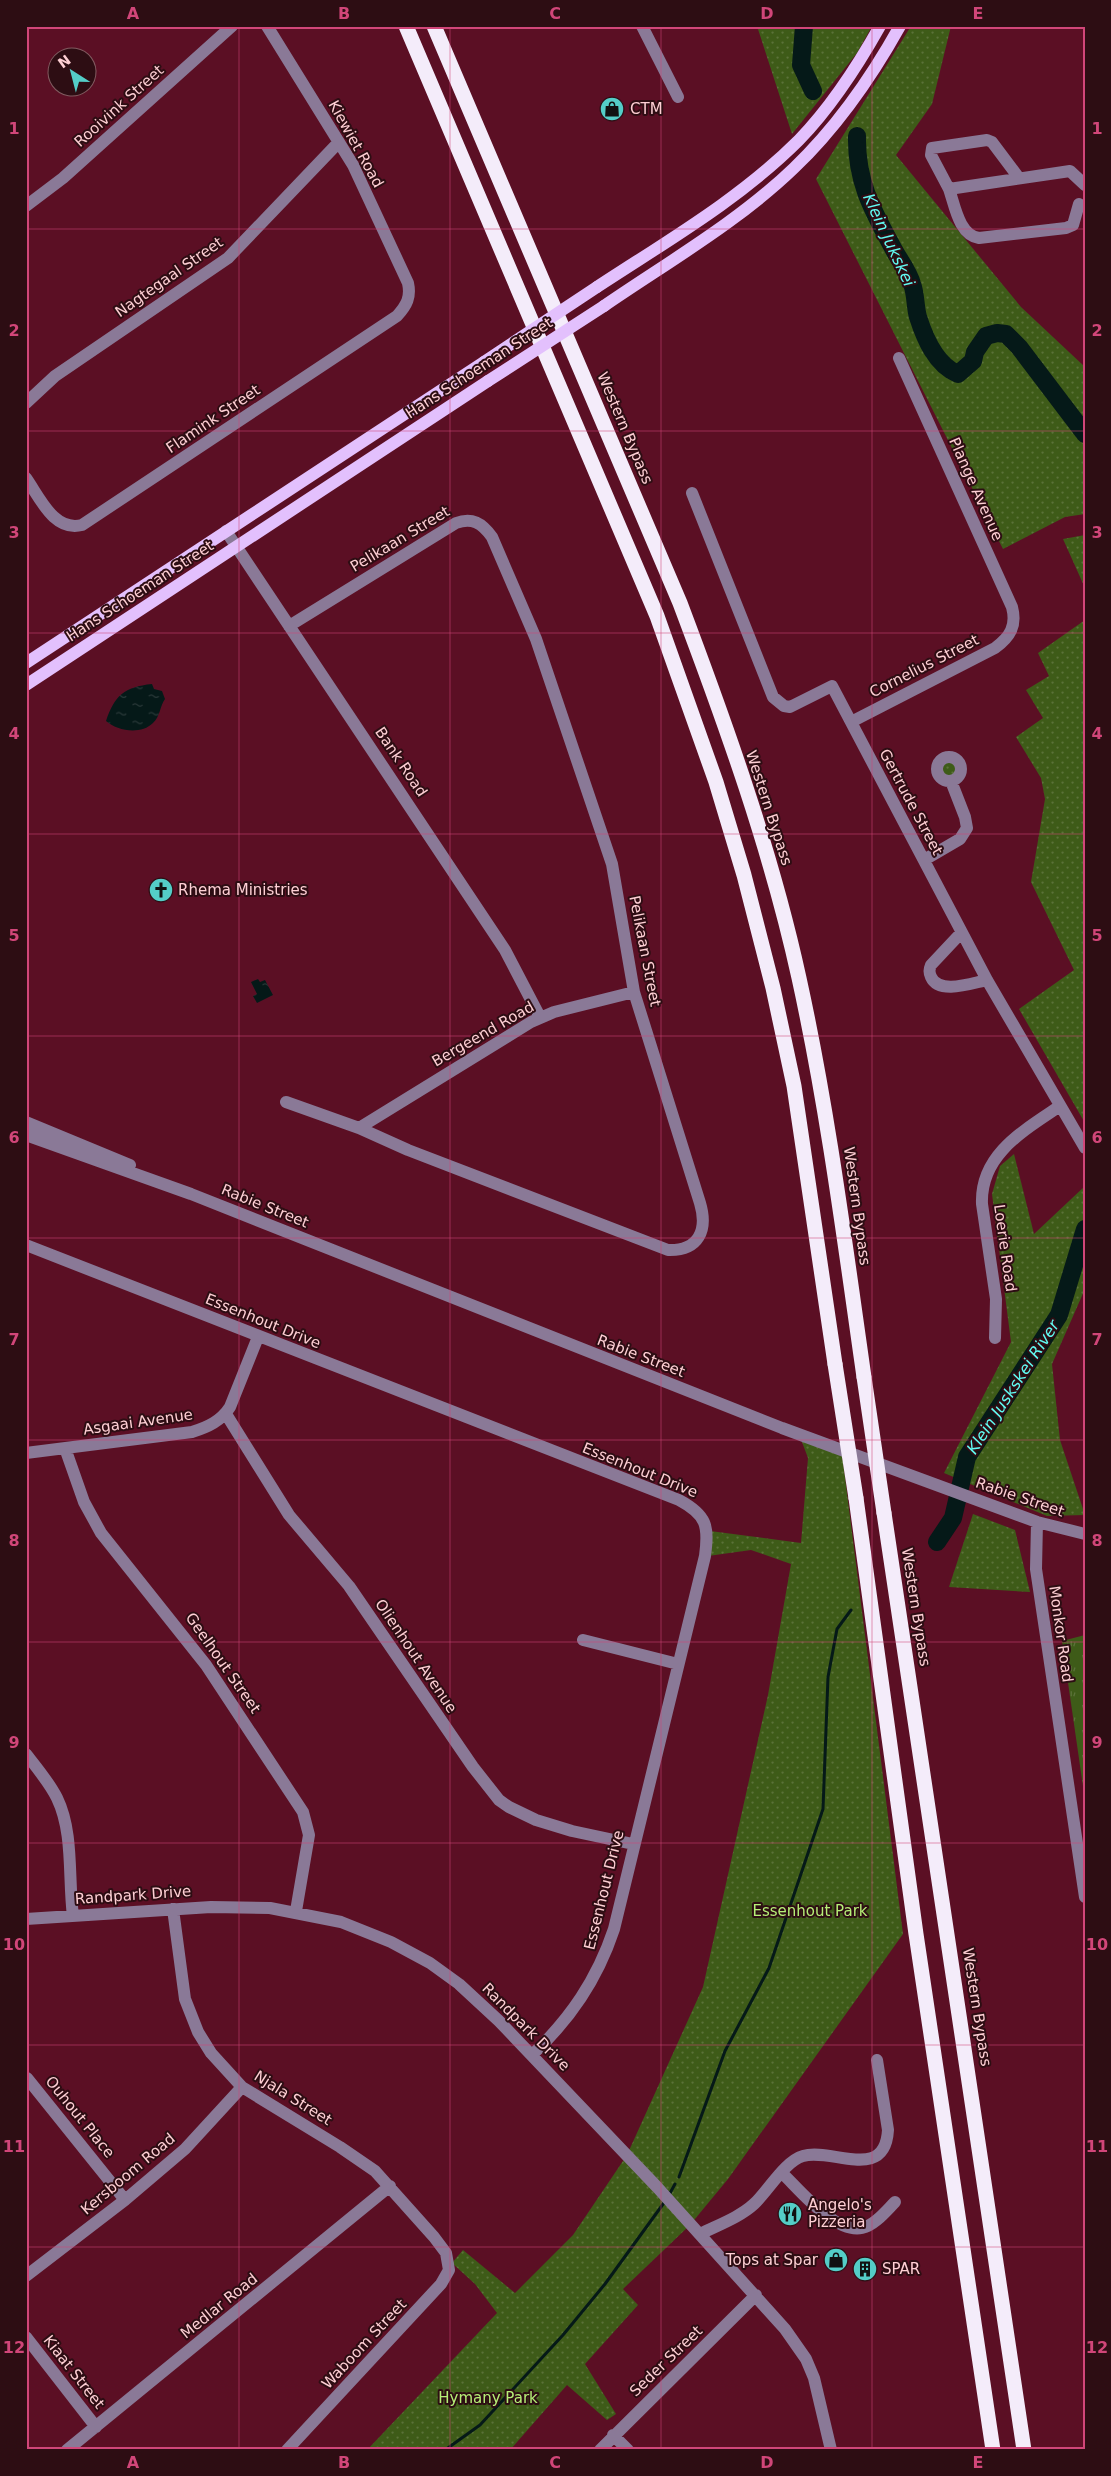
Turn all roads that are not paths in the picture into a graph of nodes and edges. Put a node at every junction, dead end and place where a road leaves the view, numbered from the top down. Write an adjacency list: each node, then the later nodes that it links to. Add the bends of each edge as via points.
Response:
1 (232, 26): 14 (street, Rooivink Street, via 63,178)
2 (267, 26): 9 (street, Kiewiet Road)
3 (406, 26): 77 (highway, bridge, via 643,581 686,693 744,875 774,988 794,1086 856,1498 916,1934)
4 (434, 26): 78 (highway, Western Bypass, bridge, via 680,603 770,867 798,976 822,1090)
5 (642, 26): 8 (street)
6 (880, 26): 20 (main road, Hans Schoeman Street, bridge, via 846,82 799,139 745,188)
7 (900, 26): 21 (main road, Hans Schoeman Street, bridge, via 852,103 775,186 726,224 604,306)
8 (678, 97)
9 (340, 142): 15 (street, Kiewiet Road); 17 (street, Nagtegaal Street, via 228,258 55,376)
10 (1019, 178): 11 (street, via 1070,171); 12 (street); 12 (street, via 992,142 938,145 932,148 931,155)
11 (1085, 185)
12 (949, 189): 13 (street, via 964,229 972,237 979,238 1066,228 1073,225)
13 (1079, 204)
14 (26, 206)
15 (408, 283): 18 (street, Flamink Street, via 408,300 397,316 82,525 73,527 59,522)
16 (899, 358): 23 (street, Plange Avenue, via 1012,607 1014,623)
17 (26, 403)
18 (26, 478)
19 (692, 492): 26 (street, Gertrude Street, via 773,697 784,706 790,706 832,686)
20 (226, 531): 21 (street, Bank Road); 24 (main road, Hans Schoeman Street)
21 (237, 547): 22 (street, Bank Road); 25 (main road, Hans Schoeman Street)
22 (289, 626): 31 (street, Pelikaan Street, via 448,527 469,520 484,526 496,544 530,623 612,864); 32 (street, Bank Road, via 494,934)
23 (1009, 635): 26 (street, Cornelius Street, via 984,654)
24 (26, 663)
25 (27, 685)
26 (851, 722): 28 (street, Gertrude Street)
27 (951, 781): 28 (street, via 967,828 960,839)
28 (924, 860): 29 (street, Gertrude Street)
29 (961, 932): 30 (street, Gertrude Street); 30 (street, via 931,965 929,972 933,981 947,987)
30 (987, 980): 34 (street, Gertrude Street)
31 (634, 992): 32 (street, Bergeend Road); 36 (street, Pelikaan Street, via 704,1215 702,1232 685,1249 668,1250 650,1245)
32 (540, 1017): 36 (street, Bergeend Road)
33 (286, 1102): 36 (street, Pelikaan Street)
34 (1060, 1106): 38 (street, Gertrude Street); 42 (street, Loerie Road, via 1006,1146 988,1168 983,1185 982,1204 996,1299)
35 (26, 1122): 39 (street, Rabie Street, via 149,1172)
36 (359, 1128)
37 (26, 1134): 39 (street, Rabie Street)
38 (1085, 1148)
39 (191, 1194): 46 (street, Rabie Street, via 726,1406)
40 (26, 1245): 41 (street, Essenhout Drive)
41 (258, 1337): 43 (street, Asgaai Avenue); 49 (street, Essenhout Drive, via 679,1500 694,1509 705,1522 706,1547)
42 (995, 1338)
43 (226, 1414): 44 (street, Asgaai Avenue, via 205,1428 192,1432); 51 (street, Olienhout Avenue, via 289,1515 349,1586 473,1768 493,1792 509,1808 536,1820)
44 (65, 1448): 45 (street, Asgaai Avenue); 54 (street, Geelhout Street, via 84,1502 101,1533 202,1659 303,1812 309,1835)
45 (26, 1452)
46 (1037, 1522): 47 (street, Rabie Street); 52 (street, Monkor Road, via 1036,1569)
47 (1085, 1534)
48 (583, 1640): 49 (street)
49 (678, 1664): 51 (street, Essenhout Drive)
50 (26, 1754): 55 (street, via 52,1789 62,1811 67,1832)
51 (633, 1844): 57 (street, Essenhout Drive, via 614,1929 600,1966 576,2008)
52 (1085, 1898)
53 (173, 1909): 54 (street, Randpark Drive, via 235,1906); 55 (street, Randpark Drive); 60 (street, Njala Street, via 180,1978 190,2015 211,2054)
54 (296, 1911): 57 (street, Randpark Drive, via 364,1930 430,1963 482,2003)
55 (73, 1916): 56 (street, Randpark Drive)
56 (26, 1919)
57 (532, 2055): 65 (street, Randpark Drive)
58 (877, 2060): 61 (street, via 888,2130 884,2148 872,2158 860,2160 810,2154 801,2156)
59 (27, 2078): 63 (street, Ouhout Place)
60 (242, 2087): 62 (street, Njala Street, via 356,2157); 63 (street, Kersboom Road, via 185,2149)
61 (782, 2172): 64 (street, via 834,2221 847,2227 861,2228 873,2223); 65 (street, via 754,2204)
62 (390, 2186): 66 (street, Njala Street); 70 (street, Medlar Road)
63 (125, 2200): 67 (street, Kersboom Road)
64 (895, 2202)
65 (700, 2234): 68 (street, Randpark Drive)
66 (446, 2253): 73 (street, Waboom Street, via 449,2270 441,2284)
67 (26, 2276)
68 (756, 2296): 71 (street, Seder Street); 76 (street, Randpark Drive, via 785,2329 811,2369)
69 (26, 2337): 70 (street, Kiaat Street)
70 (96, 2427): 72 (street, Medlar Road)
71 (613, 2435): 74 (street, Seder Street); 75 (street)
72 (67, 2450)
73 (287, 2450)
74 (600, 2450)
75 (628, 2450)
76 (831, 2450)
77 (993, 2450)
78 (1024, 2450)

